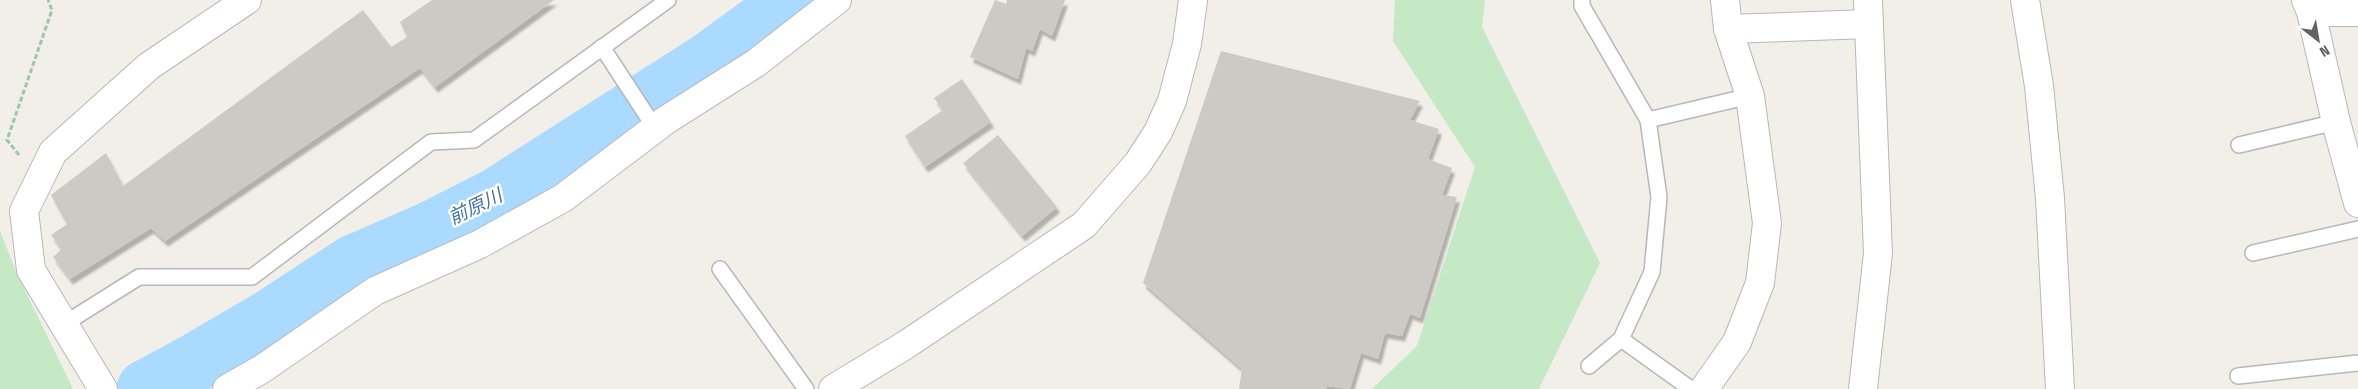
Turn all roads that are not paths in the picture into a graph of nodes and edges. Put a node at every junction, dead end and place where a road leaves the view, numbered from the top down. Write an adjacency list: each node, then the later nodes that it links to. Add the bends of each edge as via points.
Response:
1 (247, 0): 22 (street, via 149,66 53,152 24,211 31,270)
2 (668, 0): 12 (lane)
3 (838, 0): 16 (street, via 756,63)
4 (1194, 0): 30 (street, via 1172,102 1158,132 1138,164 1084,226 907,344)
5 (1582, 0): 14 (lane, via 1582,6)
6 (1725, 0): 11 (street)
7 (2025, 0): 34 (street, via 2039,86 2048,180)
8 (2308, 6): 10 (street); 15 (street)
9 (1869, 12): 11 (street); 33 (street, via 1878,253)
10 (2358, 12)
11 (1728, 29): 13 (street)
12 (602, 47): 16 (lane); 22 (lane, via 474,140 431,142 252,277 139,277)
13 (1750, 96): 14 (lane); 32 (street, via 1767,223 1760,283 1738,342)
14 (1648, 120): 23 (lane, via 1659,197 1652,272)
15 (2336, 122): 17 (lane); 18 (street)
16 (655, 128): 28 (street, via 563,198 480,244 375,291 262,369)
17 (2239, 145)
18 (2358, 203)
19 (2358, 229): 20 (lane)
20 (2254, 253)
21 (720, 269): 29 (lane)
22 (64, 324): 27 (street)
23 (1621, 339): 25 (lane); 31 (lane)
24 (2358, 363): 26 (lane)
25 (1589, 366)
26 (2238, 376)
27 (102, 389)
28 (227, 389)
29 (806, 389)
30 (833, 389)
31 (1691, 389)
32 (1704, 389)
33 (1863, 389)
34 (2060, 389)

